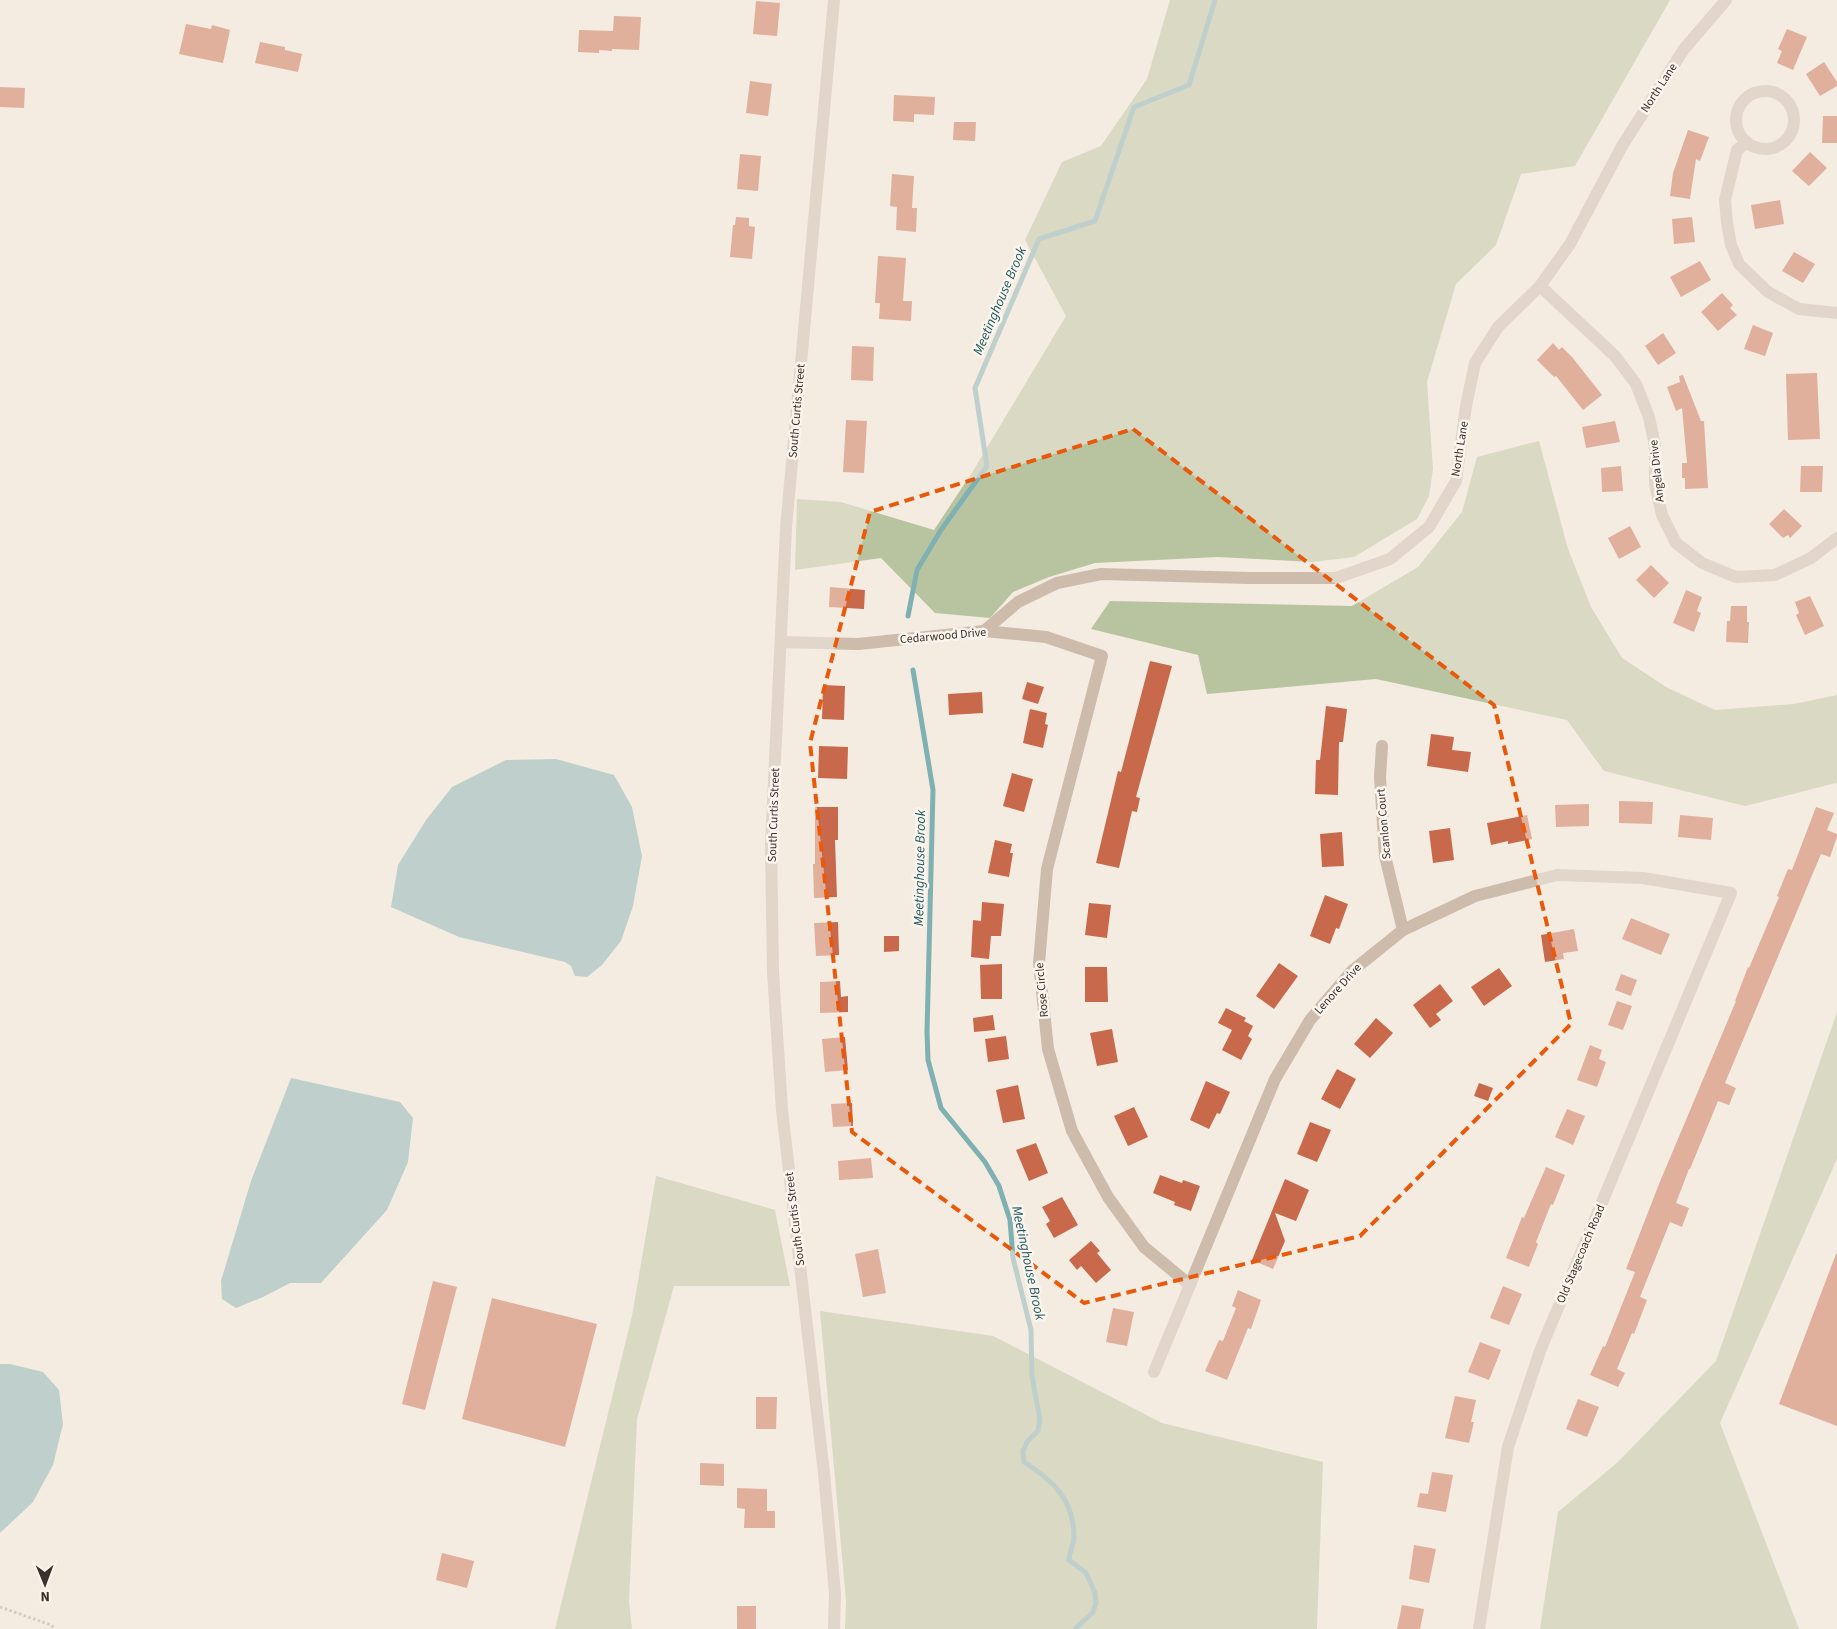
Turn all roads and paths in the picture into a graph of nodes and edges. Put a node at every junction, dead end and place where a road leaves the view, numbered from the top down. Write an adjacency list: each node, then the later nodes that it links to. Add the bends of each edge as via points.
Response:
1 (834, 0): 8 (street, South Curtis Street, via 786,528)
2 (1726, 0): 4 (street, North Lane, via 1679,57 1622,146 1570,244)
3 (1747, 142): 3 (street, via 1756,148 1768,149 1779,146 1788,138 1794,117 1784,98 1774,92 1762,91 1751,94 1742,102 1736,123 1739,134); 5 (street, via 1737,150 1725,200 1731,245 1740,264 1768,292 1799,308)
4 (1540, 286): 6 (street, Angela Drive, via 1615,356 1636,384 1650,417 1662,516 1676,543 1702,563 1736,576 1775,575 1811,558); 7 (street, North Lane, via 1498,327 1475,364 1456,481 1430,527 1390,559 1336,578 1101,574 1057,582 1018,602)
5 (1837, 313)
6 (1837, 538)
7 (984, 630): 8 (street, Cedarwood Drive, via 858,644); 9 (street, Cedarwood Drive, via 1046,637)
8 (782, 642): 17 (street, South Curtis Street, via 771,844 773,972 782,1110 824,1473 835,1593)
9 (1102, 656): 13 (street, Rose Circle, via 1047,868 1039,963 1048,1048 1072,1130 1108,1197 1144,1247)
10 (1382, 746): 12 (street, Scanlon Court, via 1380,777 1385,856)
11 (1731, 893): 12 (street, Lenore Drive, via 1643,878 1557,875 1475,896); 18 (street, Old Stagecoach Road, via 1540,1350 1508,1447)
12 (1403, 930): 13 (street, Lenore Drive, via 1352,971 1310,1020 1275,1079)
13 (1190, 1285): 14 (street, Lenore Drive)
14 (1154, 1372)
15 (0, 1606): 16 (path, via 51,1624)
16 (55, 1629)
17 (834, 1629)
18 (1479, 1629)

